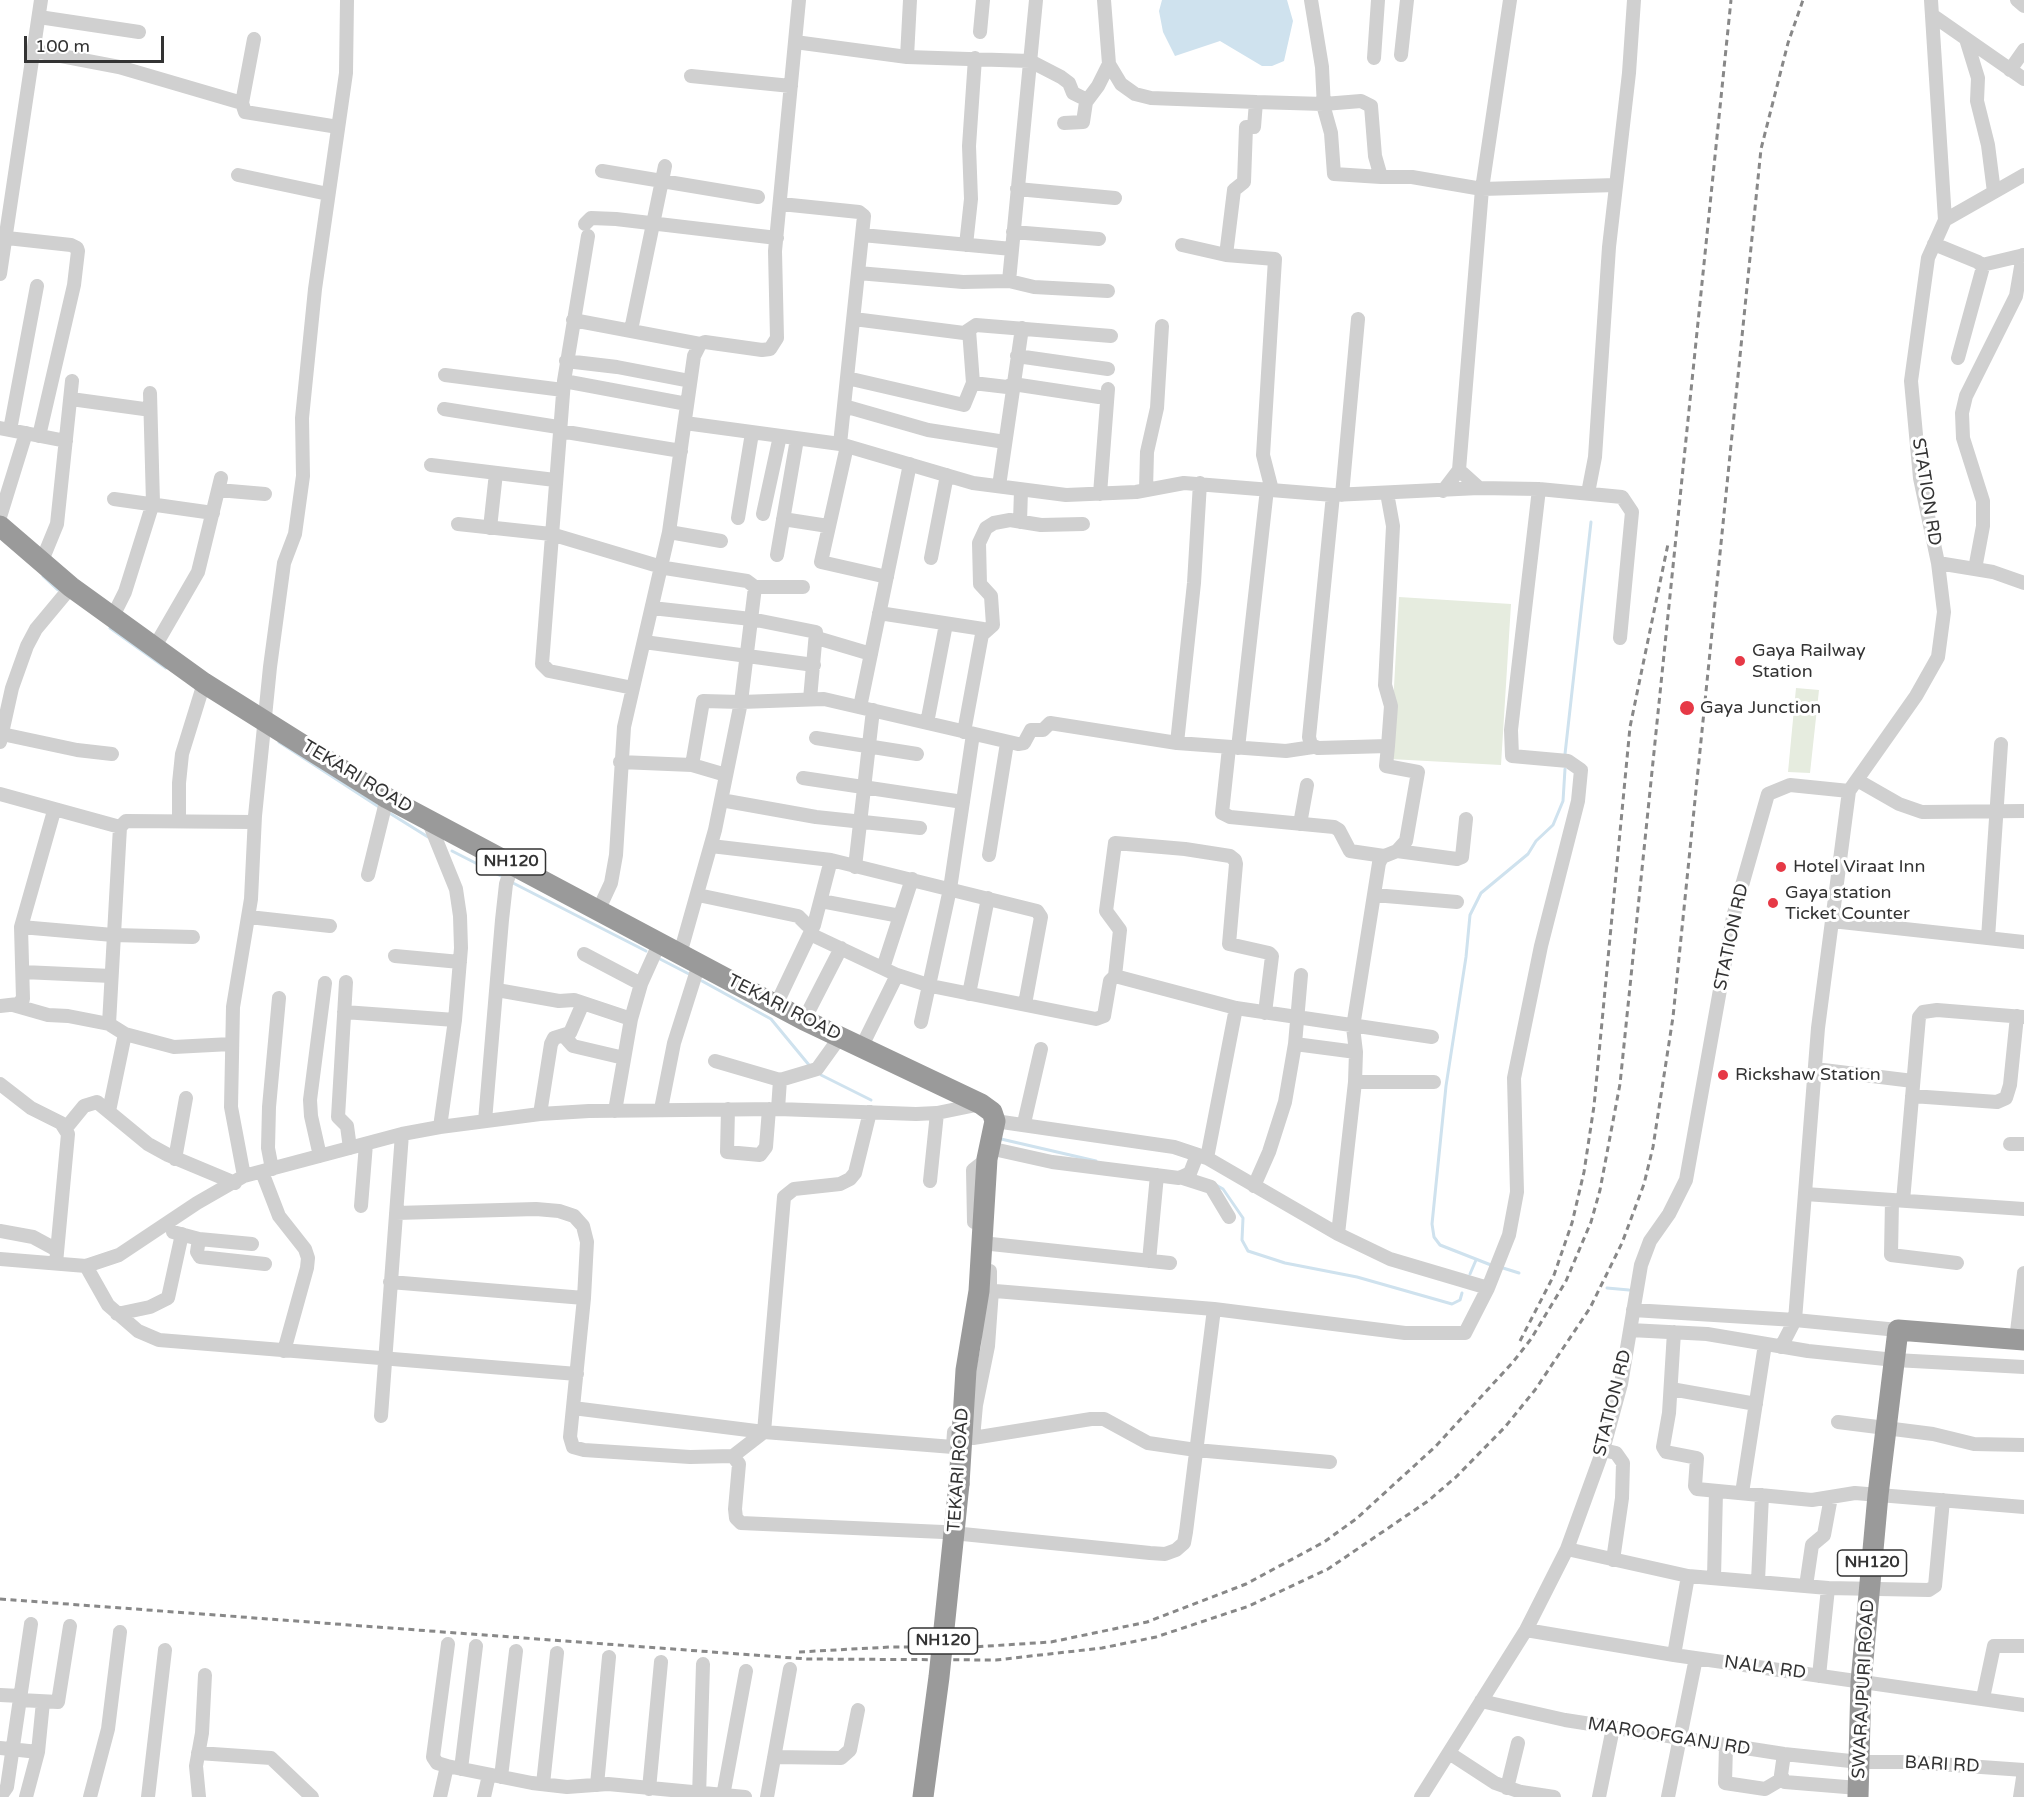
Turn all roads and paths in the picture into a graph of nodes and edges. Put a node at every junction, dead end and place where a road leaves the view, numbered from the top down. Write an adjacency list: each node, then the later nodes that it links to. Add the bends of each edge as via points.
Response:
1 (41, 0): 17 (street)
2 (799, 0): 22 (street)
3 (910, 0): 26 (street)
4 (983, 0): 19 (street)
5 (1036, 0): 29 (street)
6 (1104, 0): 30 (street)
7 (1311, 0): 38 (street)
8 (1378, 0): 28 (street)
9 (1407, 0): 25 (street)
10 (1510, 0): 49 (street)
11 (1634, 0): 47 (street)
12 (1931, 0): 16 (street)
13 (2017, 0): 15 (street)
14 (345, 1): 40 (street, via 346,73)
15 (2024, 6)
16 (1932, 15): 21 (street); 55 (street)
17 (39, 16): 18 (street); 24 (street)
18 (139, 32)
19 (980, 32)
20 (254, 39): 37 (street)
21 (1966, 39): 31 (street); 50 (street, via 1978,78 1977,101)
22 (795, 42): 26 (street); 34 (street)
23 (2024, 50): 31 (street)
24 (35, 51): 37 (street, via 119,68); 59 (street)
25 (1401, 55)
26 (907, 57): 27 (street)
27 (975, 58): 29 (street); 63 (street)
28 (1374, 58)
29 (1030, 61): 35 (street, via 1061,77 1073,93); 48 (street)
30 (1109, 64): 35 (street); 36 (street, via 1121,84 1135,94)
31 (2010, 70): 33 (street)
32 (691, 76): 34 (street)
33 (2024, 79)
34 (791, 86): 54 (street)
35 (1087, 100): 39 (street, via 1083,122)
36 (1257, 102): 38 (street); 66 (street, via 1254,126 1246,126 1244,182 1234,190)
37 (242, 103): 40 (street, via 248,114)
38 (1324, 104): 45 (street, via 1334,174); 45 (street, via 1361,101 1371,106 1375,156)
39 (1064, 123)
40 (338, 128): 51 (street)
41 (665, 166): 46 (street)
42 (602, 171): 46 (street)
43 (238, 175): 51 (street)
44 (2024, 175): 50 (street)
45 (1381, 177): 49 (street, via 1412,177)
46 (663, 180): 52 (street); 56 (street)
47 (1616, 185): 49 (street); 126 (street, via 1595,457)
48 (1017, 189): 53 (street); 57 (street)
49 (1482, 189): 113 (street)
50 (1994, 192): 55 (street)
51 (328, 194): 175 (street, via 302,418 303,476 295,534 284,562)
52 (758, 197)
53 (1115, 198)
54 (781, 204): 58 (street, via 862,213); 60 (street)
55 (1945, 220): 62 (street, STATION RD)
56 (653, 225): 60 (street); 76 (street, via 591,218); 79 (street)
57 (1013, 232): 61 (street); 65 (street)
58 (862, 234): 63 (street); 69 (street)
59 (7, 238): 70 (street); 104 (street, via 71,245 78,251 74,285)
60 (777, 238): 82 (street, via 774,345 762,350 712,342)
61 (1098, 239)
62 (1934, 244): 68 (street); 149 (street, STATION RD, via 1928,258 1911,381 1920,478)
63 (966, 245): 65 (street)
64 (1182, 245): 66 (street)
65 (1012, 249): 71 (street)
66 (1226, 255): 120 (street, via 1275,260 1263,455)
67 (2024, 255): 68 (street); 151 (street, via 2016,296 1966,396 1962,413 1963,438 1983,501)
68 (1982, 265): 84 (street)
69 (858, 273): 71 (street); 74 (street)
70 (0, 274)
71 (1009, 281): 73 (street, via 1034,287)
72 (37, 286): 101 (street)
73 (1108, 291)
74 (854, 319): 80 (street, via 964,333); 88 (street)
75 (1358, 319): 129 (street)
76 (573, 320): 79 (street); 85 (street)
77 (1162, 326): 123 (street)
78 (1022, 328): 80 (street, via 976,325); 81 (street); 83 (street)
79 (631, 330): 82 (street)
80 (969, 330): 91 (street)
81 (1111, 336)
82 (700, 344): 90 (street)
83 (1017, 356): 86 (street); 92 (street)
84 (1958, 358)
85 (566, 361): 90 (street); 93 (street)
86 (1108, 369)
87 (445, 375): 93 (street)
88 (847, 378): 91 (street, via 960,405 964,405); 97 (street)
89 (72, 381): 95 (street)
90 (690, 381): 96 (street)
91 (972, 383): 92 (street, via 1007,387)
92 (1013, 384): 108 (street); 127 (street, via 1103,393)
93 (563, 386): 96 (street); 102 (street)
94 (150, 393): 131 (street)
95 (71, 399): 98 (street); 107 (street)
96 (687, 404): 100 (street)
97 (844, 406): 108 (street, via 928,430); 109 (street)
98 (144, 408)
99 (444, 408): 102 (street, via 558,427)
100 (685, 423): 103 (street); 110 (street)
101 (5, 429): 104 (street)
102 (560, 431): 110 (street); 116 (street)
103 (752, 432): 105 (street); 135 (street)
104 (33, 434): 107 (street); 134 (street)
105 (780, 436): 106 (street); 133 (street)
106 (797, 439): 109 (street); 136 (street)
107 (66, 441): 148 (street, via 57,524)
108 (1005, 442): 118 (street)
109 (843, 445): 111 (street); 141 (street)
110 (681, 451): 143 (street)
111 (910, 464): 115 (street); 152 (street)
112 (431, 465): 114 (street)
113 (1459, 471): 119 (street); 124 (street)
114 (496, 473): 116 (street); 142 (street)
115 (947, 475): 118 (street); 147 (street)
116 (555, 480): 144 (street)
117 (1200, 483): 120 (street); 123 (street); 181 (street)
118 (999, 486): 122 (street)
119 (1479, 488): 121 (street); 124 (street)
120 (1270, 489): 129 (street); 186 (street)
121 (1539, 489): 126 (street); 340 (street, via 1511,730 1512,756 1568,761 1581,770 1578,801 1541,946 1514,1078 1517,1192 1509,1235)
122 (1021, 490): 127 (street); 137 (street)
123 (1146, 490): 127 (street)
124 (1443, 491): 125 (street)
125 (1387, 493): 129 (street); 183 (street, via 1393,526 1385,685 1390,702)
126 (1588, 493): 164 (street, via 1622,497 1632,512)
127 (1100, 494)
128 (265, 495): 132 (street, via 220,484)
129 (1337, 495): 185 (street, via 1309,737)
130 (114, 499): 131 (street)
131 (153, 503): 132 (street); 159 (street, via 125,592)
132 (213, 513): 166 (street, via 198,572)
133 (763, 514)
134 (0, 517)
135 (738, 518)
136 (783, 519): 141 (street); 146 (street)
137 (1020, 522): 139 (street); 162 (street, via 994,523 980,539 981,587 992,598 992,627)
138 (458, 524): 142 (street)
139 (1083, 524)
140 (0, 526): 148 (highway, TEKARI ROAD / NH120)
141 (828, 526): 152 (street, via 822,564)
142 (490, 528): 144 (street)
143 (669, 532): 145 (street); 150 (street)
144 (551, 534): 150 (street); 171 (street, via 542,664 549,670)
145 (722, 540)
146 (777, 555)
147 (931, 558)
148 (41, 562): 154 (highway, TEKARI ROAD / NH120)
149 (1938, 562): 151 (street); 193 (street, STATION RD, via 1944,612 1938,657 1916,696)
150 (662, 566): 155 (street, via 747,581); 157 (street)
151 (1975, 569): 153 (street)
152 (887, 577): 158 (street)
153 (2024, 583)
154 (71, 587): 159 (highway, TEKARI ROAD / NH120); 178 (street, via 27,646 12,688)
155 (754, 587): 156 (street); 160 (street)
156 (803, 587)
157 (652, 608): 160 (street); 165 (street)
158 (879, 613): 161 (street); 167 (street)
159 (112, 618): 166 (highway, TEKARI ROAD / NH120)
160 (751, 619): 163 (street, via 814,631); 168 (street)
161 (946, 624): 162 (street, via 980,628); 176 (street)
162 (984, 633): 177 (street)
163 (817, 638): 167 (street); 169 (street)
164 (1620, 638)
165 (644, 642): 168 (street); 171 (street)
166 (154, 648): 170 (highway, TEKARI ROAD / NH120)
167 (871, 654): 174 (street)
168 (746, 656): 169 (street); 173 (street)
169 (814, 665): 172 (street)
170 (204, 683): 175 (highway, TEKARI ROAD / NH120); 205 (street, via 182,754)
171 (633, 688): 189 (street)
172 (810, 699): 173 (street); 174 (street)
173 (741, 702): 190 (street, via 703,700); 191 (street)
174 (867, 709): 176 (street); 184 (street)
175 (264, 719): 198 (highway, TEKARI ROAD / NH120); 208 (street)
176 (927, 723): 177 (street)
177 (968, 733): 180 (street); 200 (street)
178 (1, 738): 187 (street)
179 (816, 738): 184 (street)
180 (1007, 742): 181 (street, via 1024,742 1031,730 1042,730 1050,723); 214 (street)
181 (1177, 743): 186 (street)
182 (2001, 744): 203 (street)
183 (1388, 746): 185 (street); 213 (street, via 1386,766 1418,772 1406,841)
184 (868, 747): 188 (street); 194 (street)
185 (1313, 747): 186 (street, via 1286,751)
186 (1233, 748): 209 (street, via 1222,813)
187 (112, 754)
188 (917, 754)
189 (621, 762): 190 (street); 226 (street, via 616,855 611,883)
190 (692, 765): 191 (street)
191 (726, 775): 199 (street)
192 (803, 778): 194 (street)
193 (1857, 780): 196 (street, STATION RD); 203 (street, via 1922,812)
194 (864, 785): 200 (street); 207 (street)
195 (1307, 786): 209 (street)
196 (1849, 791): 229 (street); 344 (street, STATION RD, via 1790,785 1768,794 1733,917 1686,1180 1650,1241)
197 (0, 794): 201 (street)
198 (387, 798): 206 (highway, TEKARI ROAD / NH120); 218 (street)
199 (721, 800): 207 (street); 212 (street)
200 (963, 802): 220 (street)
201 (54, 811): 210 (street); 231 (street)
202 (2024, 811): 203 (street)
203 (1996, 813): 235 (street)
204 (1466, 819): 213 (street, via 1462,857)
205 (179, 820): 208 (street); 210 (street, via 124,821)
206 (428, 820): 216 (highway, TEKARI ROAD / NH120); 242 (street, via 456,889)
207 (860, 821): 211 (street); 217 (street)
208 (254, 822): 228 (street)
209 (1300, 824): 213 (street, via 1334,827 1350,851)
210 (120, 827): 233 (street)
211 (920, 828)
212 (711, 846): 215 (street); 221 (street)
213 (1390, 854): 222 (street, via 1379,863)
214 (989, 855)
215 (831, 860): 217 (street); 224 (street)
216 (513, 863): 226 (highway, TEKARI ROAD / NH120); 254 (street, via 504,902)
217 (855, 867): 219 (street)
218 (368, 875)
219 (912, 879): 220 (street); 227 (street)
220 (950, 890): 223 (street); 253 (street)
221 (698, 895): 232 (street, via 798,916); 240 (street)
222 (1374, 896): 225 (street); 271 (street)
223 (988, 898): 255 (street); 258 (street, via 1040,913)
224 (821, 901): 227 (street); 232 (street)
225 (1457, 902)
226 (598, 911): 237 (highway, TEKARI ROAD / NH120)
227 (900, 916): 244 (street)
228 (249, 917): 230 (street); 276 (street, via 232,1007)
229 (1832, 921): 235 (street); 283 (street)
230 (330, 926)
231 (21, 927): 233 (street); 245 (street)
232 (812, 929): 238 (street); 259 (street)
233 (113, 935): 234 (street); 248 (street)
234 (193, 937)
235 (1988, 938): 236 (street)
236 (2024, 942)
237 (659, 944): 240 (highway, TEKARI ROAD / NH120); 252 (street)
238 (841, 948): 244 (street); 268 (street)
239 (584, 954): 252 (street)
240 (680, 954): 243 (highway, TEKARI ROAD / NH120)
241 (395, 956): 242 (street)
242 (460, 962): 267 (street)
243 (699, 964): 259 (highway, TEKARI ROAD / NH120); 292 (street, via 674,1042)
244 (883, 968): 246 (street)
245 (23, 972): 248 (street); 260 (street, via 23,999)
246 (897, 975): 253 (street); 278 (street)
247 (1301, 975): 265 (street)
248 (111, 976): 270 (street)
249 (1115, 976): 258 (street, via 1110,981 1105,1013 1099,1019); 261 (street); 263 (street, via 1120,930 1106,910 1115,843 1230,856 1236,864 1229,944 1272,956)
250 (346, 982): 262 (street)
251 (325, 984): 309 (street, via 310,1100)
252 (640, 984): 266 (street)
253 (931, 986): 255 (street); 269 (street)
254 (497, 990): 257 (street); 299 (street)
255 (969, 994): 258 (street)
256 (279, 998): 312 (street)
257 (583, 1003): 266 (street); 273 (street, via 571,1031)
258 (1025, 1004)
259 (776, 1005): 268 (highway, TEKARI ROAD / NH120)
260 (7, 1006): 270 (street)
261 (1236, 1008): 263 (street); 310 (street)
262 (344, 1012): 267 (street); 307 (street, via 338,1117 347,1126)
263 (1265, 1013): 265 (street)
264 (2020, 1016): 285 (street, via 1923,1012 1919,1017); 289 (street, via 2006,1098 1997,1102)
265 (1298, 1018): 271 (street); 277 (street)
266 (631, 1019): 281 (street)
267 (455, 1020): 303 (street)
268 (804, 1020): 274 (highway, TEKARI ROAD / NH120)
269 (921, 1022)
270 (110, 1024): 272 (street)
271 (1353, 1027): 275 (street); 280 (street)
272 (125, 1034): 276 (street, via 174,1047); 295 (street)
273 (564, 1036): 281 (street, via 570,1045); 298 (street, via 554,1038 551,1044)
274 (840, 1037): 278 (highway, TEKARI ROAD / NH120); 284 (street, via 817,1069)
275 (1432, 1037)
276 (231, 1044): 315 (street, via 231,1107)
277 (1295, 1044): 280 (street); 317 (street, via 1277,1130)
278 (861, 1048): 291 (highway, TEKARI ROAD / NH120)
279 (1041, 1049): 302 (street)
280 (1356, 1052): 286 (street)
281 (624, 1058): 296 (street)
282 (715, 1061): 284 (street)
283 (1815, 1069): 285 (street); 318 (street)
284 (780, 1080): 294 (street)
285 (1913, 1081): 289 (street)
286 (1354, 1082): 287 (street); 327 (street)
287 (1434, 1082)
288 (0, 1084): 304 (street)
289 (1912, 1096): 319 (street)
290 (186, 1098): 311 (street)
291 (981, 1104): 300 (highway, TEKARI ROAD / NH120, via 992,1112); 301 (street)
292 (661, 1109): 293 (street); 296 (street)
293 (728, 1109): 294 (street); 294 (street, via 727,1152 759,1155 766,1147)
294 (773, 1109): 297 (street)
295 (109, 1111): 304 (street, via 97,1102 87,1104); 311 (street, via 148,1144)
296 (615, 1111): 298 (street)
297 (878, 1113): 301 (street); 364 (street, via 850,1179 840,1184 794,1189 784,1197)
298 (540, 1114): 299 (street)
299 (485, 1121): 303 (street)
300 (995, 1121): 302 (street); 308 (highway, TEKARI ROAD / NH120)
301 (936, 1123): 316 (street)
302 (1024, 1123): 310 (street, via 1174,1147)
303 (440, 1127): 305 (street)
304 (66, 1128): 331 (street, via 69,1144)
305 (402, 1134): 306 (street); 322 (street)
306 (366, 1144): 307 (street); 320 (street)
307 (350, 1148): 309 (street)
308 (988, 1153): 313 (street); 330 (street, via 992,1183); 364 (street, via 973,1170 974,1292 957,1392 953,1447); 445 (highway, TEKARI ROAD / NH120, bridge, via 978,1301 966,1370 950,1578)
309 (320, 1156): 312 (street)
310 (1202, 1156): 314 (street); 317 (street)
311 (175, 1159): 315 (street)
312 (267, 1170): 315 (street); 353 (street, via 279,1216 308,1258)
313 (1157, 1175): 314 (street); 333 (street)
314 (1183, 1178): 323 (street, via 1210,1187)
315 (240, 1180): 324 (street)
316 (930, 1181)
317 (1254, 1186): 327 (street)
318 (1805, 1194): 319 (street); 346 (street)
319 (1897, 1201): 321 (street); 335 (street, via 1891,1255)
320 (361, 1206)
321 (2024, 1209)
322 (396, 1213): 339 (street); 342 (street, via 536,1209 574,1216 583,1226 587,1242)
323 (1229, 1217)
324 (160, 1228): 326 (street); 337 (street, via 119,1255)
325 (0, 1231): 331 (street, via 33,1236)
326 (182, 1234): 328 (street); 345 (street, via 168,1298 150,1307)
327 (1338, 1234): 340 (street, via 1390,1259)
328 (199, 1239): 329 (street); 336 (street, via 200,1257)
329 (252, 1244)
330 (991, 1244): 333 (street); 341 (street)
331 (56, 1256): 332 (street); 337 (street)
332 (0, 1259)
333 (1149, 1261): 334 (street)
334 (1170, 1263)
335 (1957, 1263)
336 (265, 1264)
337 (86, 1266): 345 (street, via 99,1293)
338 (2024, 1273): 350 (street)
339 (390, 1282): 342 (street); 354 (street)
340 (1488, 1288): 343 (street, via 1465,1333 1405,1333)
341 (992, 1290): 343 (street); 366 (street, via 988,1346 973,1438 1104,1419 1148,1443)
342 (584, 1298): 357 (street)
343 (1214, 1310): 366 (street)
344 (1633, 1310): 346 (street); 347 (street, STATION RD)
345 (117, 1314): 353 (street, via 138,1332 159,1340)
346 (1795, 1320): 348 (street); 352 (street)
347 (1630, 1330): 349 (street); 367 (street, STATION RD, via 1621,1384)
348 (1898, 1330): 350 (highway); 355 (highway, SWARAJPURI ROAD / NH120)
349 (1674, 1332): 351 (street); 358 (street)
350 (2020, 1340)
351 (1765, 1344): 352 (street); 359 (street)
352 (1781, 1347): 355 (street)
353 (284, 1351): 354 (street)
354 (386, 1359): 357 (street); 361 (street)
355 (1895, 1360): 356 (street); 363 (highway, SWARAJPURI ROAD / NH120)
356 (2024, 1366)
357 (577, 1374): 360 (street)
358 (1671, 1389): 359 (street); 370 (street, via 1664,1450 1697,1458 1695,1488)
359 (1756, 1404): 371 (street)
360 (573, 1408): 364 (street); 368 (street, via 570,1437 577,1449)
361 (381, 1416)
362 (1838, 1422): 363 (street)
363 (1886, 1428): 365 (street, via 1974,1444); 373 (highway, SWARAJPURI ROAD / NH120)
364 (764, 1432): 368 (street)
365 (2024, 1444)
366 (1196, 1450): 368 (street, via 1184,1542 1165,1554 873,1527 747,1526 736,1518 739,1464); 369 (street)
367 (1603, 1450): 377 (street, STATION RD); 378 (street, via 1616,1453 1623,1462)
368 (734, 1456)
369 (1330, 1462)
370 (1716, 1491): 371 (street); 380 (street)
371 (1742, 1493): 372 (street)
372 (1762, 1495): 374 (street, via 1812,1500); 381 (street)
373 (1878, 1495): 374 (street); 375 (street); 384 (highway, SWARAJPURI ROAD / NH120)
374 (1831, 1497): 382 (street, via 1824,1535 1812,1545)
375 (1943, 1500): 376 (street); 384 (street, via 1935,1586 1929,1590)
376 (2024, 1507)
377 (1567, 1549): 378 (street); 387 (street, STATION RD)
378 (1613, 1560): 379 (street)
379 (1688, 1576): 380 (street); 395 (street)
380 (1714, 1578): 381 (street)
381 (1758, 1581): 382 (street)
382 (1806, 1586): 383 (street)
383 (1828, 1588): 384 (street); 403 (street)
384 (1870, 1590): 404 (highway, SWARAJPURI ROAD / NH120)
385 (31, 1624): 406 (street)
386 (70, 1626): 409 (street, via 60,1699 55,1703)
387 (1526, 1630): 395 (street, NALA RD); 408 (street, STATION RD)
388 (120, 1632): 436 (street, via 108,1729)
389 (448, 1644): 423 (street, via 433,1757 437,1763)
390 (476, 1646): 423 (street)
391 (2024, 1646): 407 (street, via 1995,1646)
392 (165, 1650): 437 (street)
393 (516, 1651): 425 (street)
394 (556, 1653): 427 (street)
395 (1674, 1655): 397 (street, NALA RD)
396 (609, 1657): 428 (street)
397 (1696, 1658): 403 (street, NALA RD); 413 (street)
398 (661, 1662): 430 (street)
399 (703, 1664): 432 (street)
400 (790, 1669): 421 (street)
401 (746, 1671): 433 (street)
402 (205, 1675): 418 (street)
403 (1819, 1676): 404 (street, NALA RD)
404 (1861, 1682): 407 (street, NALA RD); 422 (highway, SWARAJPURI ROAD / NH120)
405 (0, 1695): 406 (street)
406 (20, 1698): 409 (street); 416 (street)
407 (1983, 1698): 410 (street, NALA RD)
408 (1481, 1701): 412 (street, MAROOFGANJ RD); 419 (street, STATION RD)
409 (43, 1702): 417 (street)
410 (2024, 1705)
411 (858, 1710): 421 (street, via 850,1750 841,1758)
412 (1613, 1728): 413 (street, MAROOFGANJ RD); 448 (street)
413 (1681, 1739): 415 (street, MAROOFGANJ RD); 449 (street)
414 (1518, 1743): 429 (street)
415 (1726, 1746): 420 (street, MAROOFGANJ RD); 426 (street, via 1725,1783 1765,1789)
416 (6, 1749): 417 (street); 434 (street, via 7,1787)
417 (38, 1752): 435 (street)
418 (198, 1753): 438 (street); 439 (street, via 271,1758)
419 (1449, 1753): 429 (street); 446 (street, STATION RD)
420 (1784, 1755): 422 (street, MAROOFGANJ RD); 426 (street)
421 (774, 1757): 444 (street)
422 (1860, 1762): 424 (street, BARI RD); 431 (highway, SWARAJPURI ROAD / NH120)
423 (454, 1767): 425 (street); 440 (street)
424 (2024, 1770): 450 (street)
425 (495, 1776): 427 (street); 441 (street)
426 (1782, 1779): 431 (street)
427 (537, 1783): 428 (street); 442 (street)
428 (589, 1790): 430 (street)
429 (1498, 1790): 447 (street)
430 (657, 1792): 432 (street)
431 (1858, 1793)
432 (699, 1795): 433 (street)
433 (723, 1796): 443 (street)
434 (0, 1797)
435 (26, 1797)
436 (90, 1797)
437 (148, 1797)
438 (199, 1797)
439 (312, 1797)
440 (440, 1797)
441 (484, 1797)
442 (530, 1797)
443 (745, 1797)
444 (766, 1797)
445 (923, 1797)
446 (1421, 1797)
447 (1549, 1797)
448 (1599, 1797)
449 (1668, 1797)
450 (2020, 1797)

